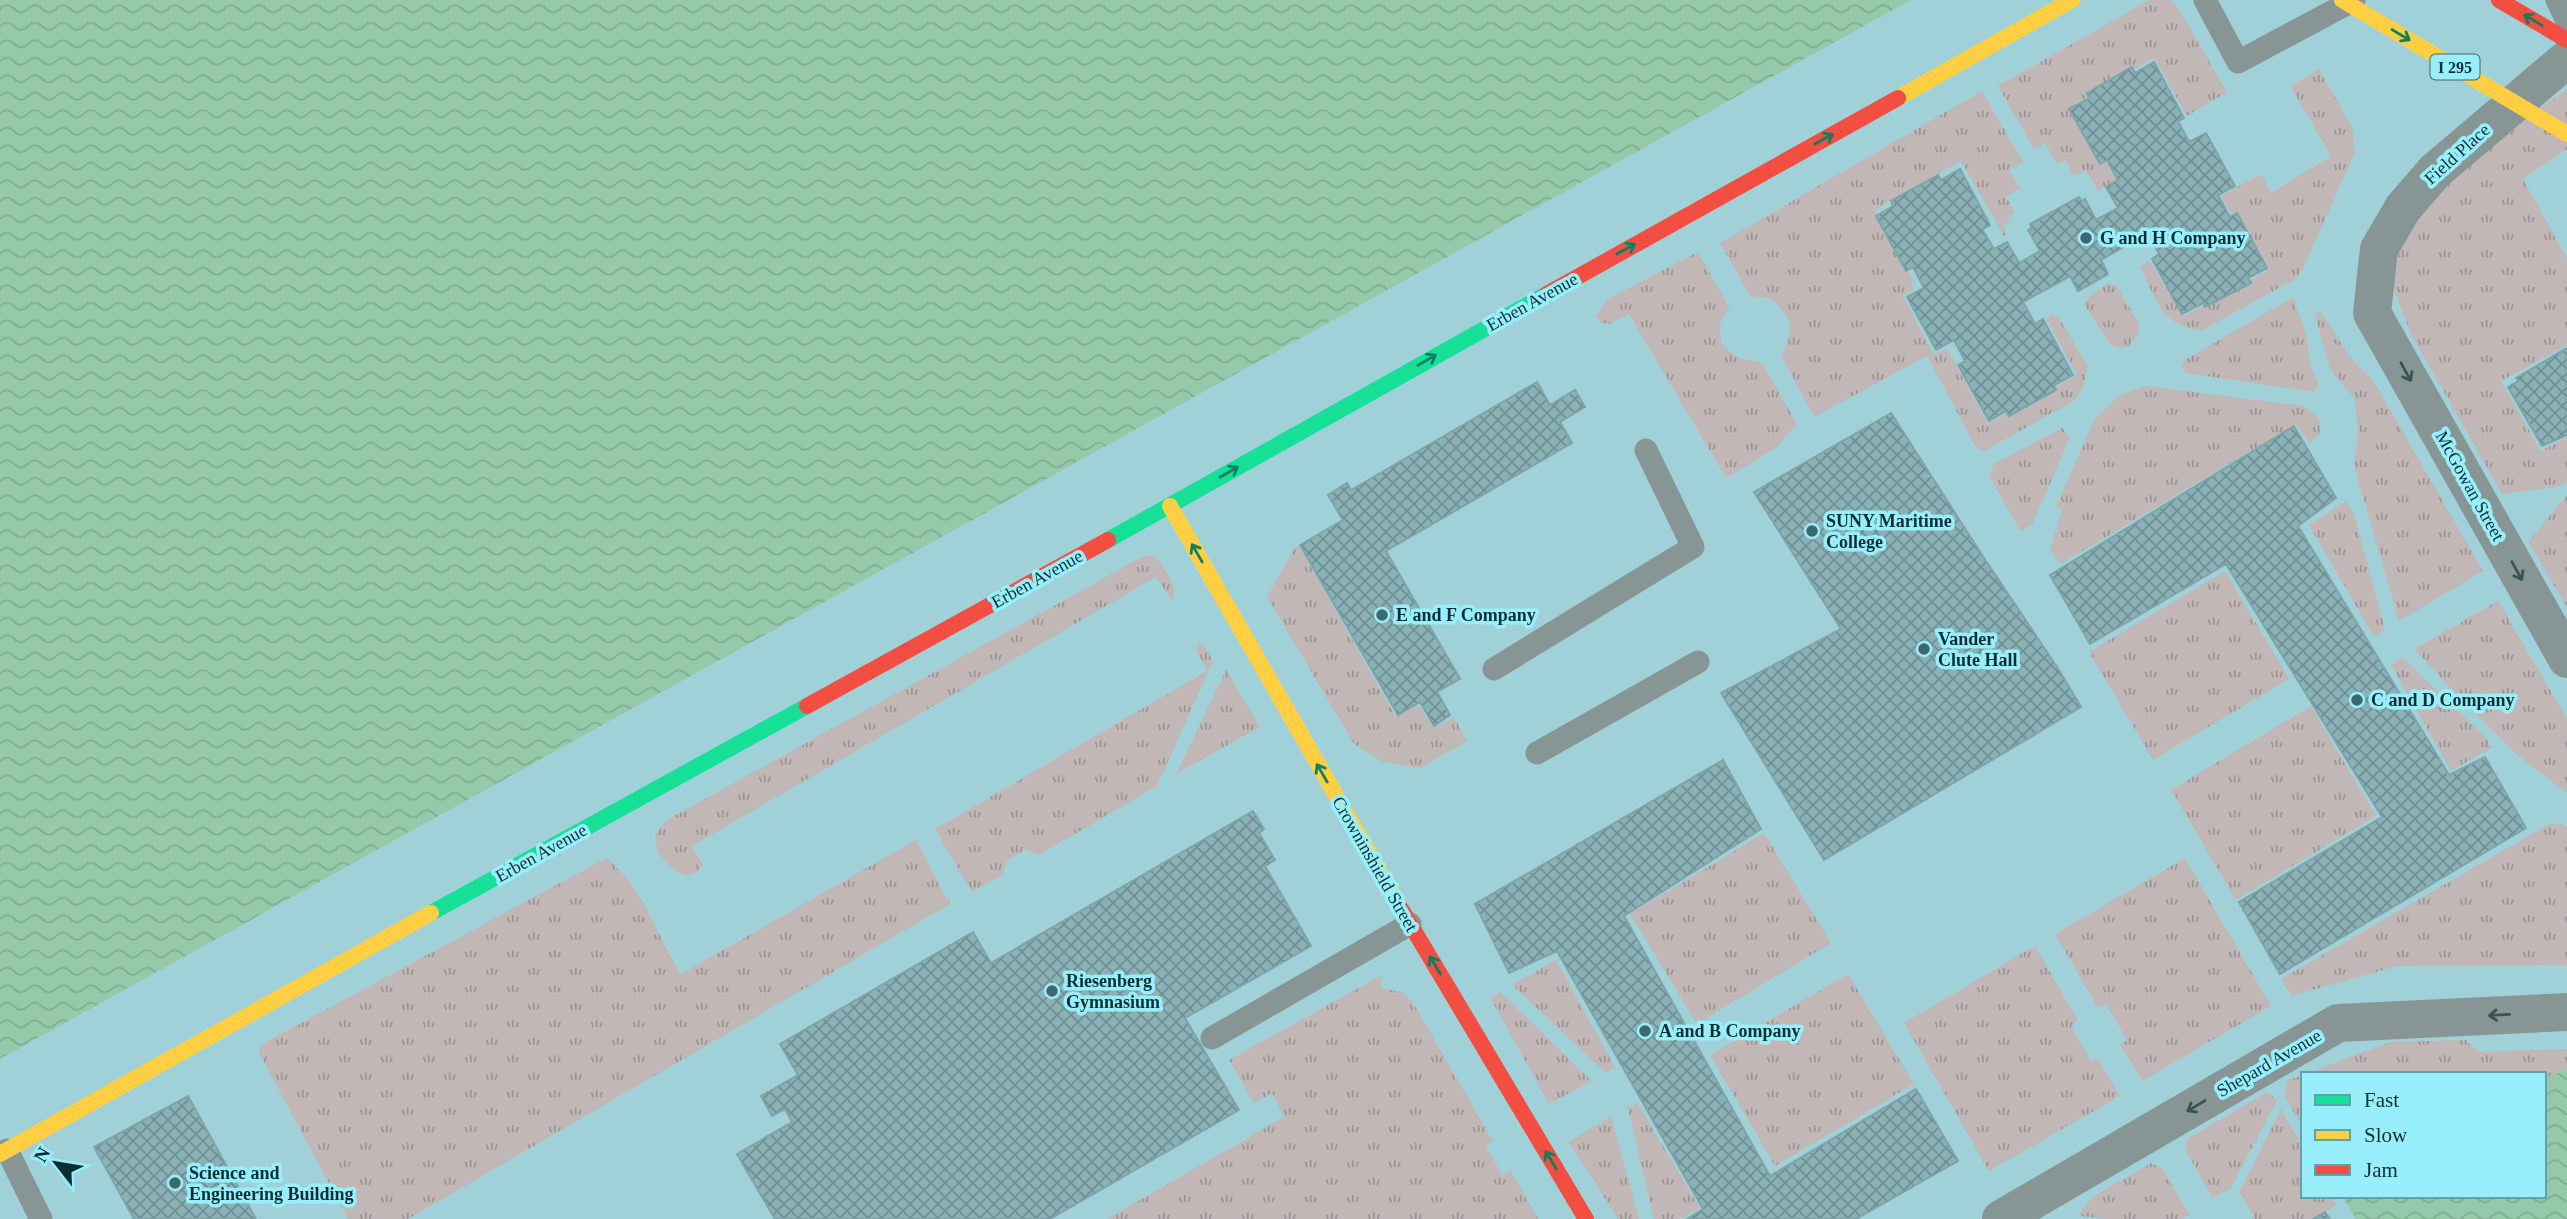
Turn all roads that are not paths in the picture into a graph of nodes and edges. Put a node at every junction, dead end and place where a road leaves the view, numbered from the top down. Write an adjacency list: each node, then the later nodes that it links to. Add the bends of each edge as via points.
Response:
1 (2072, 0): 13 (main road, Erben Avenue, one-way to 1)
2 (2205, 0): 4 (lane, via 2238,62)
3 (2342, 0): 10 (main road, I 295, one-way to 10, bridge)
4 (2354, 0)
5 (2498, 0): 8 (main road, one-way to 5)
6 (2557, 0): 7 (lane)
7 (2567, 21)
8 (2567, 40)
9 (2567, 59): 11 (street, Field Place, via 2435,171 2403,208 2379,249)
10 (2567, 134)
11 (2372, 313): 14 (street, McGowan Street, one-way to 14)
12 (1646, 450): 16 (lane, via 1693,547)
13 (1170, 506): 18 (main road, Crowninshield Street, one-way to 13); 21 (main road, Erben Avenue)
14 (2567, 659)
15 (1698, 662): 17 (lane)
16 (1494, 669)
17 (1537, 752)
18 (1410, 924): 20 (lane); 24 (main road, Crowninshield Street, one-way to 18)
19 (2567, 1012): 22 (street, Shepard Avenue, one-way to 22, via 2338,1023)
20 (1212, 1038)
21 (4, 1152): 23 (lane)
22 (2018, 1215)
23 (41, 1219)
24 (1586, 1219)

